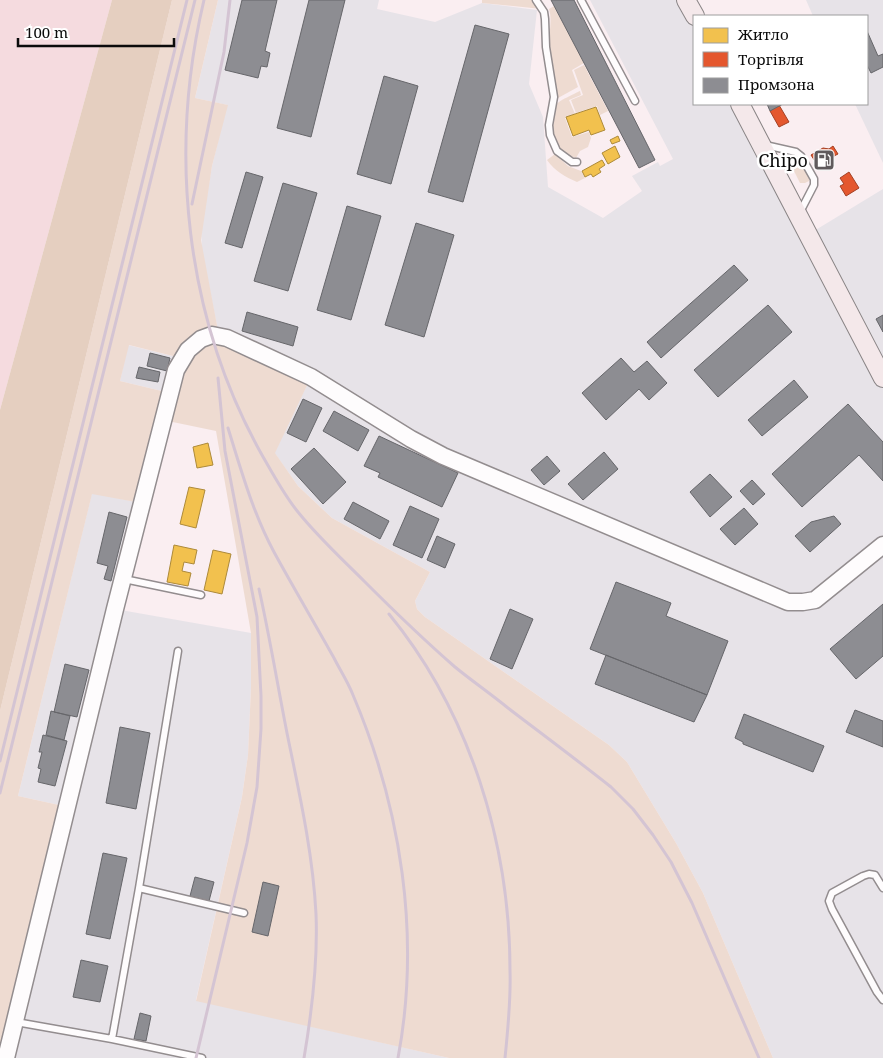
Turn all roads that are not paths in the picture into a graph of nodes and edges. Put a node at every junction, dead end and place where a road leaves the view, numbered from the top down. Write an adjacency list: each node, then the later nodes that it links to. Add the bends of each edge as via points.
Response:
1 (536, 0): 8 (lane, via 544,12 554,97 550,135 557,151)
2 (581, 0): 5 (lane)
3 (686, 0): 4 (main road)
4 (694, 15)
5 (635, 101)
6 (741, 105): 7 (main road)
7 (761, 144): 9 (main road); 9 (lane, via 796,152 814,179)
8 (577, 162)
9 (799, 215): 10 (main road)
10 (883, 378)
11 (883, 544): 12 (street, via 815,600 788,602 448,458 311,377 232,339 212,335 190,347 176,370)
12 (122, 579): 13 (lane); 19 (street)
13 (201, 595)
14 (178, 651): 15 (lane)
15 (139, 888): 17 (lane); 20 (lane)
16 (883, 888): 18 (lane, via 875,875 866,874 836,890 829,901)
17 (244, 912)
18 (883, 1000)
19 (15, 1022): 20 (lane); 21 (street)
20 (112, 1039): 22 (lane)
21 (6, 1058)
22 (202, 1058)

